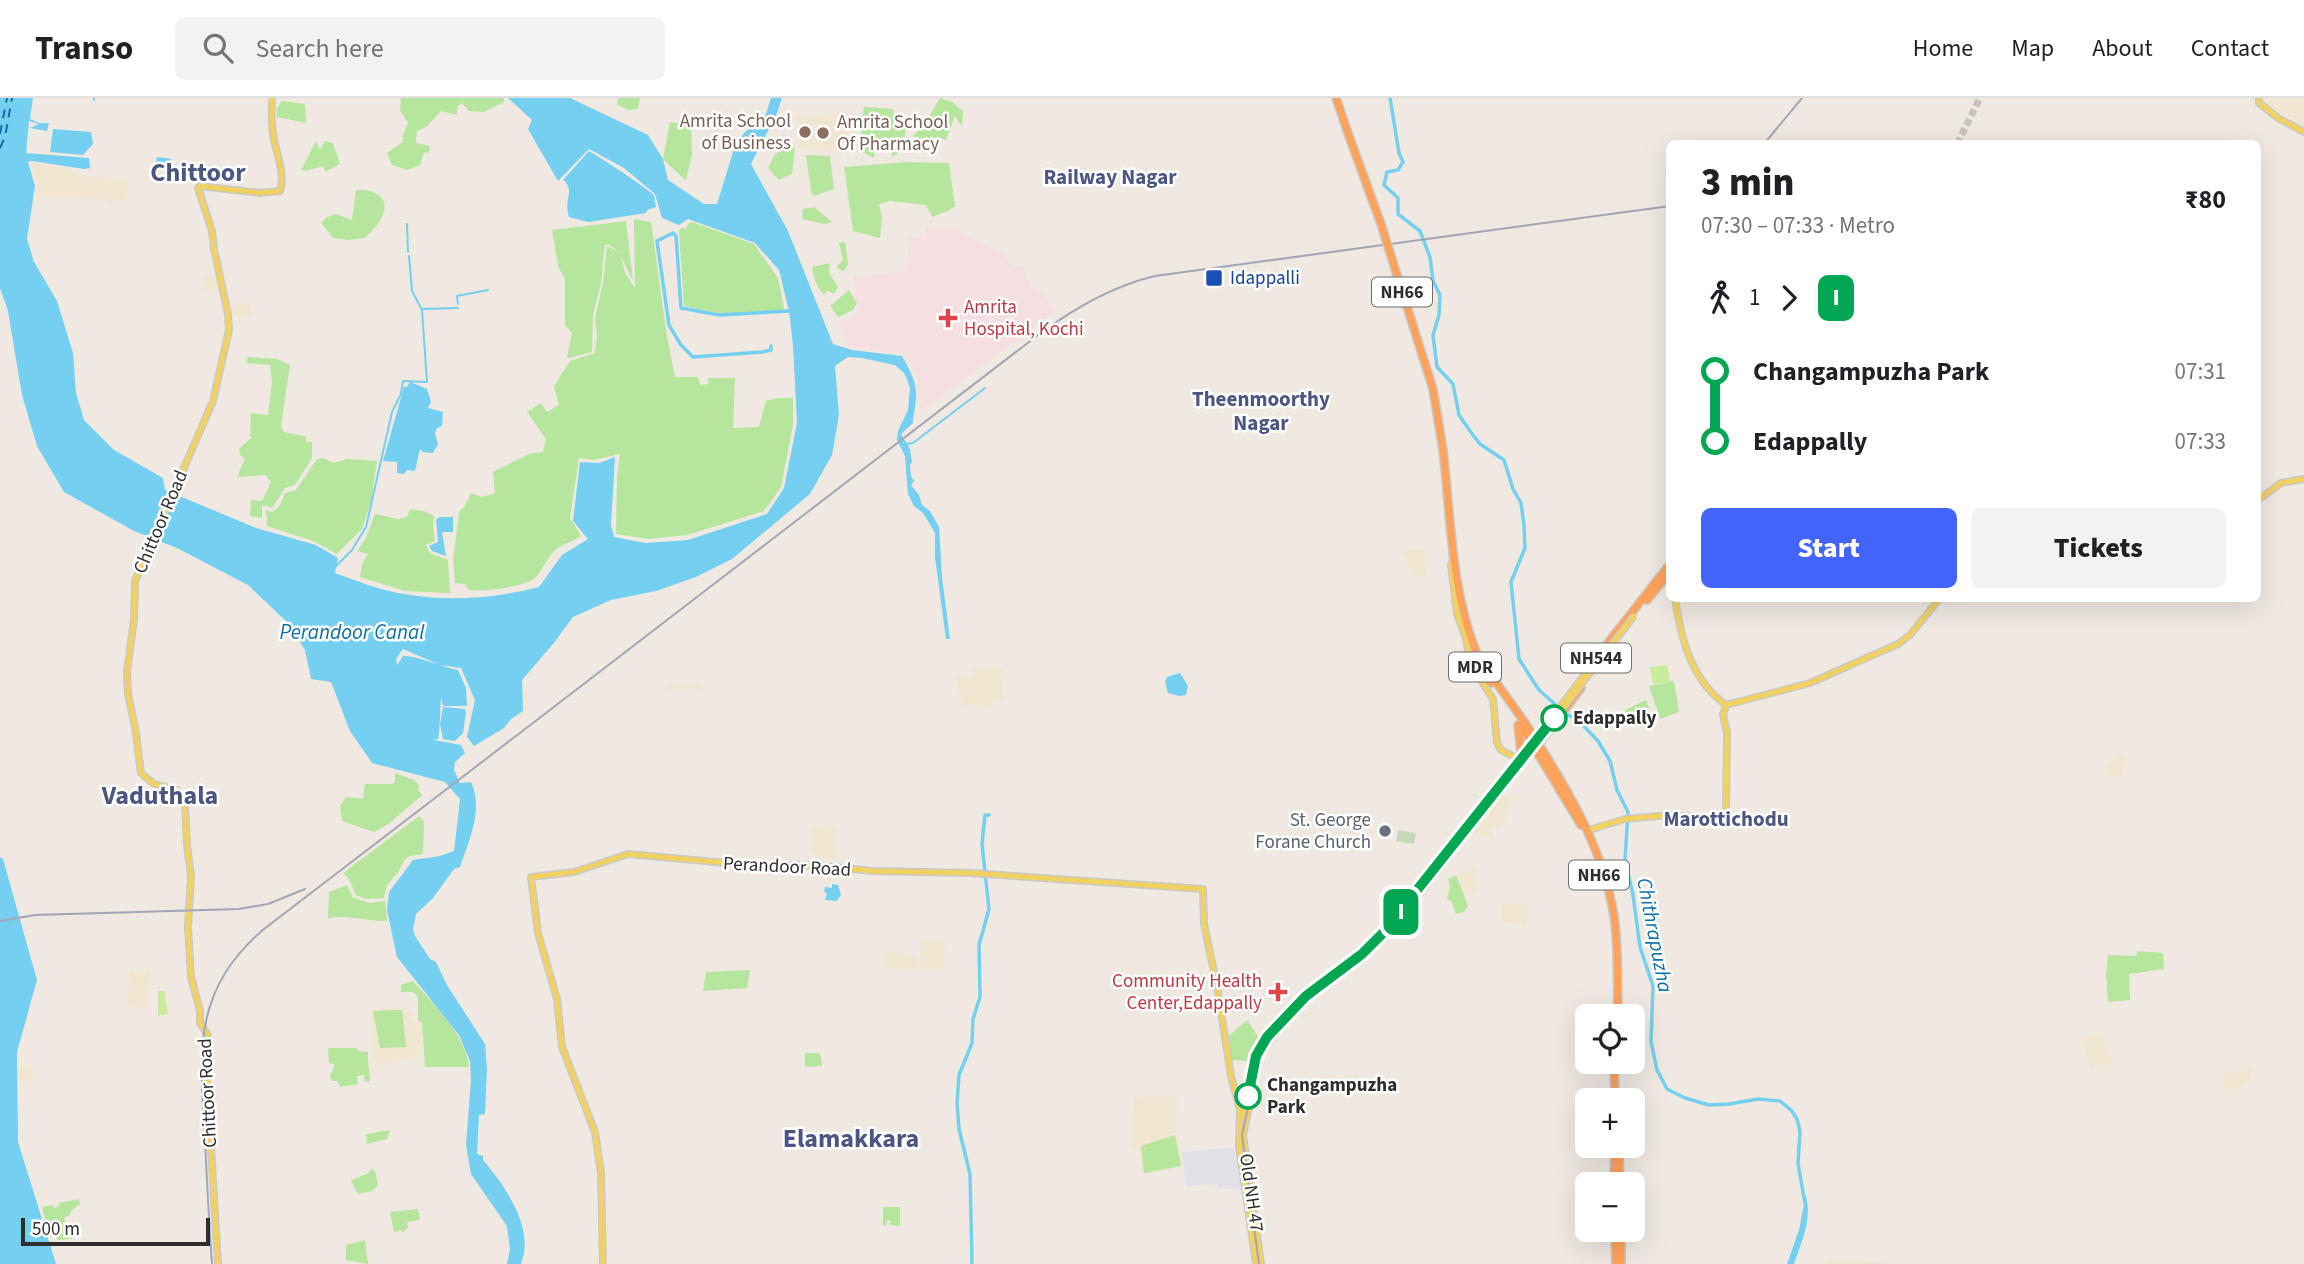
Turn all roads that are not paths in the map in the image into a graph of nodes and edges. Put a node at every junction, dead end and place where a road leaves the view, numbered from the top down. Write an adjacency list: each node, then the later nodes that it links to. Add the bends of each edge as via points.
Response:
1 (272, 98): 34 (main road, Chittoor Road, via 282,183 279,191 198,188 212,231 229,330 213,401 135,582 127,672 141,773 154,784 177,790 185,803 191,976 200,1023 208,1035 206,1072)
2 (1336, 98): 7 (highway, NH66, bridge, via 1433,388)
3 (2259, 98): 4 (main road, via 2278,118)
4 (2304, 132)
5 (2304, 479): 6 (main road, via 2281,483)
6 (2261, 498)
7 (1453, 565): 15 (highway, NH66); 18 (highway, NH66, via 1480,661)
8 (1666, 570): 14 (highway, NH544)
9 (1666, 577): 11 (highway, NH544)
10 (1666, 584): 11 (main road)
11 (1660, 585): 14 (highway, NH544)
12 (1676, 602): 16 (main road, via 1681,635 1696,669 1709,691)
13 (1937, 602): 16 (main road, via 1898,644 1834,675)
14 (1633, 615): 17 (highway, NH544, bridge); 25 (main road, bridge)
15 (1467, 637): 18 (highway, NH66, via 1481,671); 23 (main road, MDR, via 1471,661 1493,699 1497,743 1501,750)
16 (1726, 705): 26 (main road, via 1726,819 1684,814 1642,817)
17 (1558, 712): 19 (highway, NH544); 20 (highway, NH544)
18 (1519, 719): 19 (highway, via 1532,728); 21 (highway, NH66); 23 (highway)
19 (1541, 727): 21 (highway, NH544)
20 (1551, 727): 22 (highway, NH544); 24 (highway)
21 (1531, 738): 22 (highway, NH66)
22 (1535, 749): 24 (highway, NH66); 24 (highway); 25 (main road)
23 (1518, 755): 25 (main road)
24 (1545, 759): 29 (highway, NH66, via 1583,830 1610,928); 29 (highway, NH66, via 1584,822 1603,872 1613,915)
25 (1472, 823): 27 (main road)
26 (1592, 829)
27 (1430, 877): 28 (main road, via 1372,943); 28 (main road, via 1384,936 1355,963)
28 (1328, 979): 31 (main road, via 1293,1006 1263,1041 1255,1056)
29 (1615, 979): 30 (highway, NH66)
30 (1616, 1004)
31 (1243, 1124): 35 (main road, Perandoor Road, via 1204,924 1203,889 970,873 762,866 628,854 574,872 531,876 538,933 557,999 562,1046 595,1132 601,1173); 36 (main road, Old NH 47)
32 (1616, 1242): 37 (highway)
33 (1620, 1242): 37 (highway)
34 (218, 1264)
35 (603, 1264)
36 (1258, 1264)
37 (1619, 1264)

